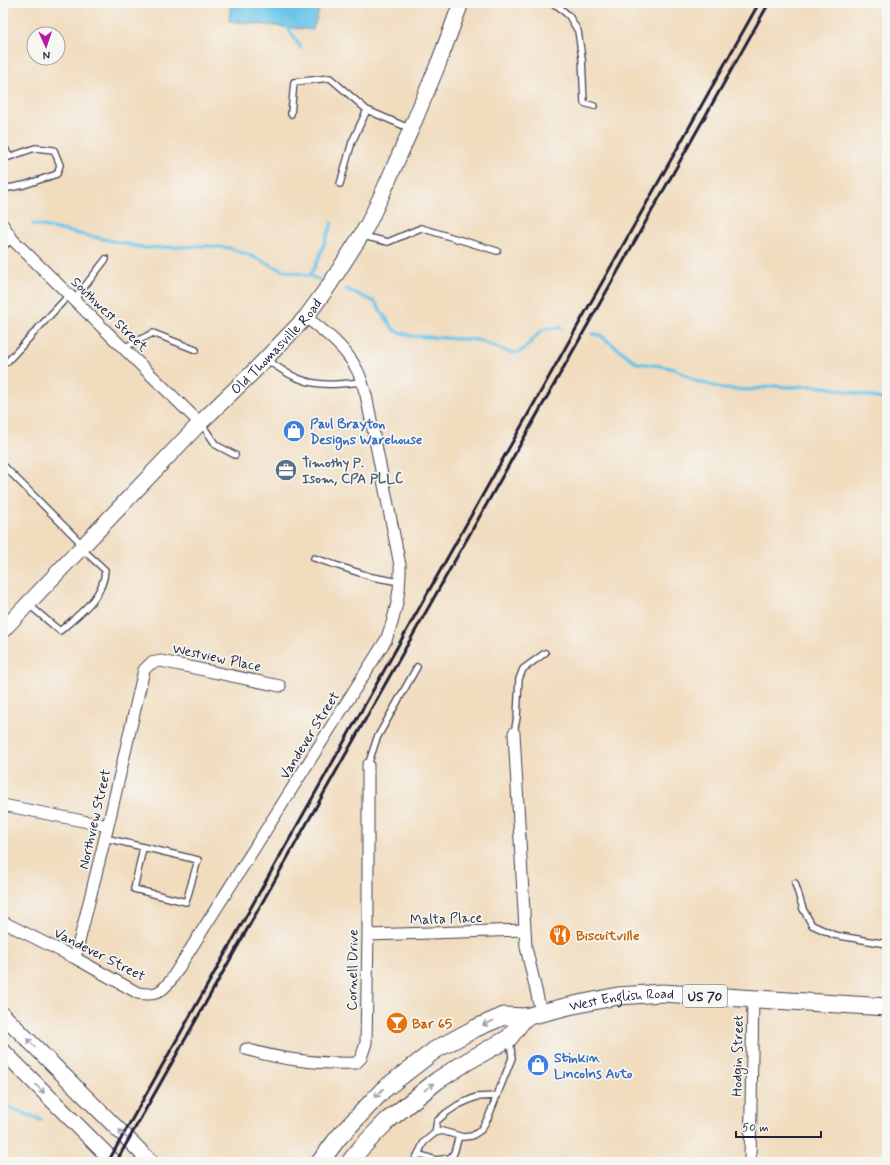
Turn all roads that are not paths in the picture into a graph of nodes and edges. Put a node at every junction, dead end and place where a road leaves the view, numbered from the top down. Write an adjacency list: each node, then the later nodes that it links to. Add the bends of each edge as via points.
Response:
1 (461, 3): 6 (street, Old Thomasville Road)
2 (550, 3): 3 (lane, via 558,6 569,16 578,31 584,103)
3 (594, 106)
4 (367, 110): 5 (lane, via 330,78 294,82); 6 (lane); 8 (lane, via 352,142)
5 (291, 114)
6 (411, 129): 11 (street, Old Thomasville Road, via 384,192)
7 (3, 143): 9 (lane, via 9,157 35,148 54,150 60,164 57,174)
8 (340, 184)
9 (3, 189)
10 (3, 224): 12 (street, Southwest Street)
11 (361, 236): 14 (lane, via 388,242 421,228); 17 (street, Old Thomasville Road)
12 (13, 240): 13 (lane); 16 (street, Southwest Street)
13 (3, 246)
14 (497, 251)
15 (106, 259): 16 (lane)
16 (71, 298): 18 (street, Southwest Street); 21 (lane)
17 (306, 317): 20 (street, Old Thomasville Road); 22 (street, Vandever Street, via 343,350)
18 (123, 348): 19 (lane, via 153,333); 23 (street, Southwest Street)
19 (196, 350)
20 (265, 358): 22 (lane, via 300,379 332,385); 23 (street, Old Thomasville Road)
21 (7, 362)
22 (362, 382): 28 (street, Vandever Street, via 397,547)
23 (200, 423): 24 (lane, via 216,445); 26 (street, Old Thomasville Road)
24 (235, 455)
25 (3, 466): 26 (lane)
26 (82, 547): 29 (street, Old Thomasville Road); 29 (lane, via 105,570 104,579 89,606 60,631)
27 (314, 558): 28 (lane, via 372,577)
28 (401, 582): 46 (street, Vandever Street, via 394,621 375,659 163,990 149,995 138,993)
29 (28, 604): 30 (street, Old Thomasville Road)
30 (3, 630)
31 (545, 653): 35 (lane, via 524,669 519,679)
32 (417, 667): 36 (lane, via 377,738)
33 (280, 686): 34 (street, Westview Place, via 161,661 151,663 144,670)
34 (140, 687): 38 (street, Northview Street)
35 (514, 733): 43 (street)
36 (368, 765): 44 (street, Cornell Drive)
37 (3, 805): 38 (street)
38 (108, 826): 39 (street, Northview Street)
39 (105, 838): 40 (lane); 46 (street, Northview Street)
40 (143, 848): 40 (lane, via 198,860 186,902 134,889)
41 (795, 883): 45 (lane, via 802,909 812,925 834,935)
42 (3, 922): 46 (street, Vandever Street)
43 (525, 930): 44 (street, Malta Place); 50 (street)
44 (368, 935): 52 (street, Cornell Drive, via 366,1043 361,1058 356,1063 325,1064 264,1055)
45 (887, 944)
46 (75, 958)
47 (753, 999): 48 (main road, West English Road / US 70); 50 (main road, West English Road / US 70, via 662,993 618,996); 63 (street, Hodgin Street)
48 (887, 1007)
49 (3, 1015): 59 (street, one-way to 49)
50 (533, 1015): 51 (main road); 60 (main road, West English Road / US 70, one-way to 60, via 504,1016 435,1050 383,1090 338,1138)
51 (509, 1038): 54 (lane, via 512,1058); 61 (main road, one-way to 51, via 387,1121 438,1080)
52 (246, 1049)
53 (3, 1051): 58 (street, one-way to 58)
54 (497, 1096): 55 (lane, via 476,1097 446,1112 437,1121); 56 (lane, via 481,1130 472,1136)
55 (434, 1133): 56 (lane, via 442,1131); 57 (lane, via 424,1142)
56 (459, 1136): 57 (lane, via 450,1158 436,1160)
57 (418, 1154): 62 (lane)
58 (114, 1162)
59 (151, 1162)
60 (320, 1162)
61 (350, 1162)
62 (414, 1162)
63 (750, 1162)

